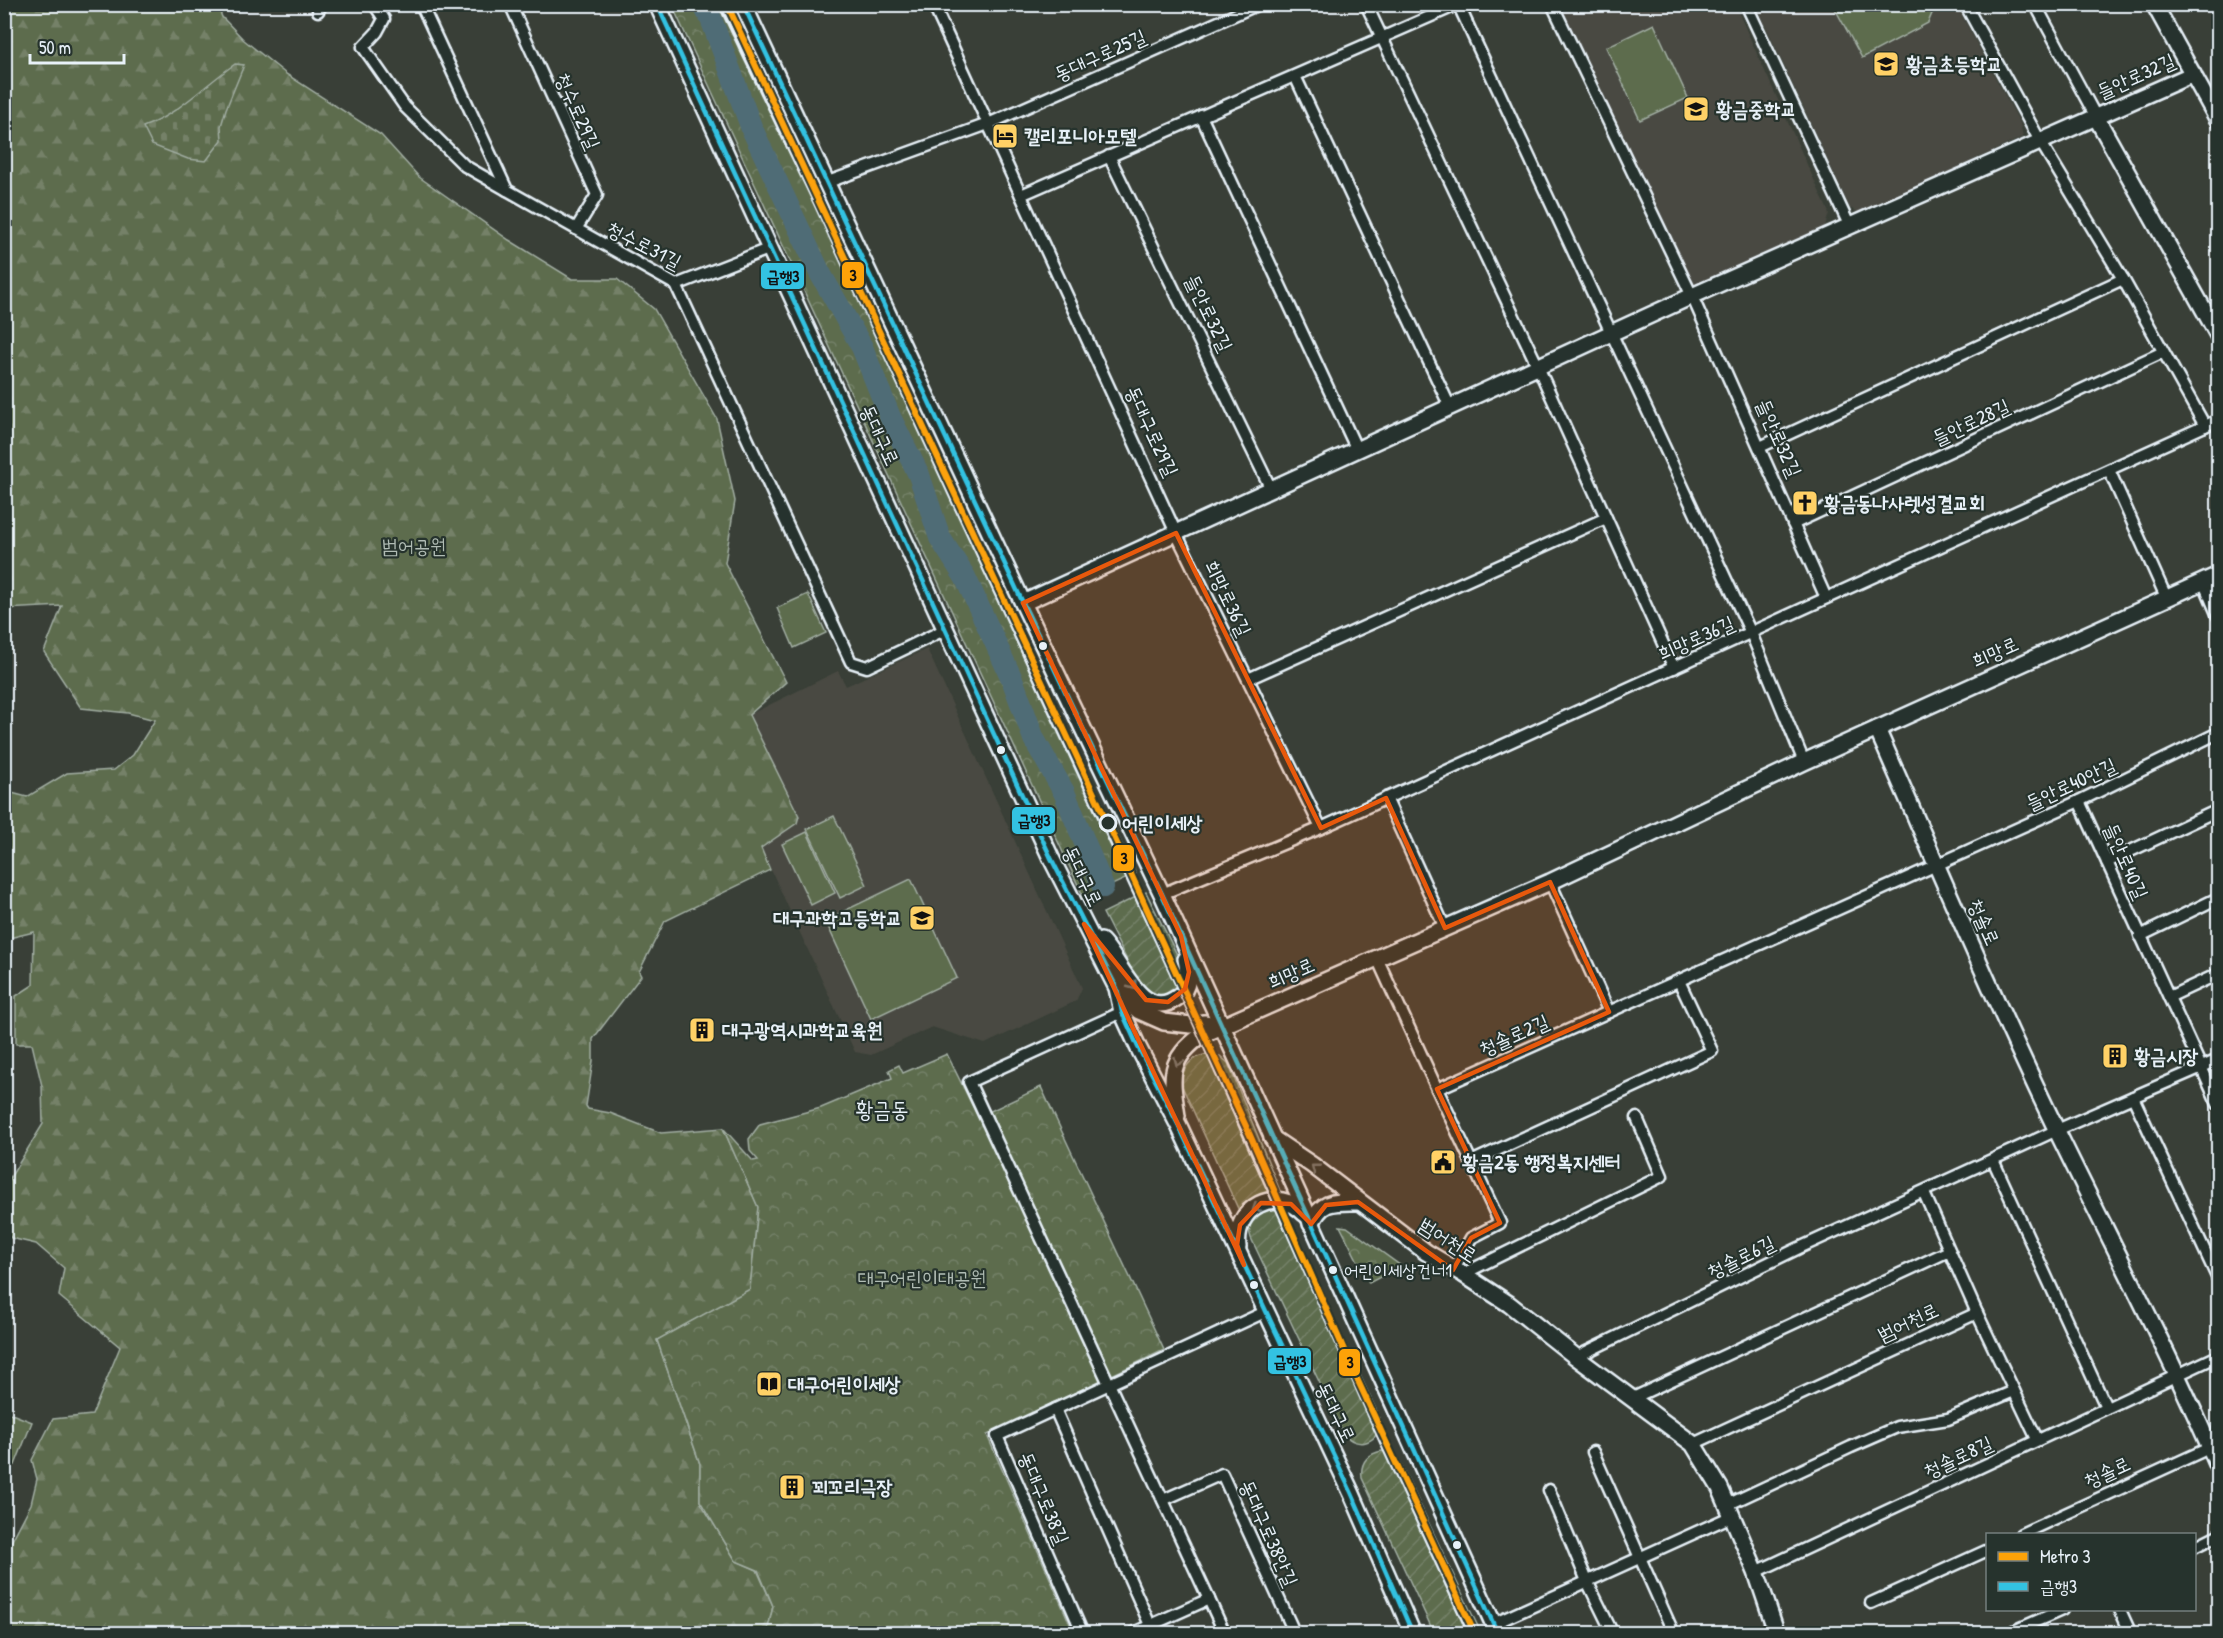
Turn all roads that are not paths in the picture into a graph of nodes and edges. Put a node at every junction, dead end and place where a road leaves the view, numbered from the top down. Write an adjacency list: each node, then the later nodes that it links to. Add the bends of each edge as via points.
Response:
1 (421, 4): 25 (street)
2 (510, 4): 28 (street, 청수로29길, via 597,195)
3 (657, 4): 29 (main road, 동대구로)
4 (743, 4): 24 (main road)
5 (933, 4): 21 (street)
6 (1259, 4): 21 (street, 동대구로25길)
7 (1366, 4): 15 (street)
8 (1552, 4): 32 (street, 들안로32길)
9 (1746, 4): 27 (street)
10 (1965, 4): 22 (street)
11 (2035, 4): 19 (street)
12 (2154, 4): 16 (main road)
13 (1458, 5): 15 (street); 33 (street)
14 (379, 6): 25 (street, 청수로31길, via 384,19 363,47 405,108 465,166)
15 (1382, 38): 17 (street); 36 (street)
16 (2193, 74): 19 (main road, 들안로32길); 20 (main road)
17 (1295, 76): 18 (street); 37 (street)
18 (1201, 116): 23 (street); 41 (street)
19 (2096, 117): 22 (main road, 들안로32길); 34 (main road, 들안로32길)
20 (2218, 120)
21 (988, 124): 24 (street, 동대구로25길); 26 (street, 동대구로29길)
22 (2040, 141): 27 (main road, 들안로32길); 30 (street)
23 (1109, 156): 26 (street); 43 (street, 들안로32길)
24 (828, 182): 51 (main road)
25 (507, 190): 28 (street, 청수로31길)
26 (1021, 195): 46 (street, 동대구로29길)
27 (1850, 227): 32 (main road, 들안로32길)
28 (576, 229): 31 (street, 청수로31길)
29 (771, 248): 31 (street, 청수로31길); 53 (main road, 동대구로)
30 (2123, 279): 35 (street); 40 (street)
31 (676, 285): 53 (street, via 850,662 867,667)
32 (1692, 296): 33 (main road, 들안로32길); 40 (street, 들안로32길)
33 (1610, 333): 36 (main road, 들안로32길); 54 (street)
34 (2218, 335)
35 (2163, 352): 39 (street); 45 (street, 들안로28길)
36 (1538, 367): 37 (main road, 들안로32길); 44 (street)
37 (1450, 407): 41 (main road, 들안로32길)
38 (2218, 420): 39 (street)
39 (2205, 426): 42 (street)
40 (1760, 447): 45 (street, 들안로32길)
41 (1357, 450): 43 (main road, 들안로32길)
42 (2109, 470): 49 (street); 50 (street, 희망로36길)
43 (1271, 489): 46 (main road, 들안로32길)
44 (1606, 518): 55 (street); 56 (street)
45 (1793, 524): 50 (street, 들안로32길)
46 (1176, 533): 51 (main road); 56 (street, 희망로36길)
47 (2218, 574): 48 (main road, 희망로)
48 (2203, 581): 49 (main road, 희망로); 52 (street)
49 (2166, 597): 57 (main road, 희망로)
50 (1826, 598): 54 (street, 희망로36길)
51 (1023, 603): 67 (main road)
52 (2218, 616)
53 (946, 629): 69 (main road, 동대구로)
54 (1751, 633): 55 (street, 희망로36길); 59 (street)
55 (1674, 668): 60 (street, 희망로36길)
56 (1248, 679): 63 (street, 희망로36길)
57 (1877, 729): 59 (main road, 희망로); 65 (main road, 청솔로)
58 (2218, 733): 61 (street, 들안로40안길)
59 (1804, 762): 66 (main road, 희망로)
60 (1386, 798): 63 (street, 희망로36길); 70 (street)
61 (2079, 801): 64 (street, 들안로40길); 65 (street, 들안로40안길)
62 (2218, 810): 64 (street)
63 (1321, 828): 67 (street)
64 (2107, 862): 72 (street, 들안로40길)
65 (1937, 865): 75 (street, 청솔로2길); 88 (main road, 청솔로)
66 (1550, 882): 70 (main road, 희망로); 79 (street)
67 (1162, 894): 71 (main road)
68 (2218, 898): 72 (street)
69 (1084, 924): 71 (main road, one-way to 71, via 1106,945 1137,993 1156,1003 1178,997 1188,981); 76 (main road, 동대구로)
70 (1445, 928): 73 (main road, 희망로)
71 (1181, 936): 80 (main road)
72 (2140, 936): 77 (street, 들안로40길)
73 (1377, 958): 80 (main road, 희망로); 83 (street)
74 (2218, 974): 77 (street)
75 (1679, 981): 79 (street, 청솔로2길); 91 (street, via 1712,1051)
76 (1117, 989): 78 (main road, 동대구로); 80 (main road, via 1128,1003 1157,1020 1177,1025)
77 (2169, 997): 82 (street, 들안로40길)
78 (1122, 1012): 87 (main road, 동대구로); 104 (street, via 969,1082)
79 (1609, 1012): 83 (street, 청솔로2길)
80 (1222, 1026): 87 (main road, 희망로, one-way to 87, via 1185,1047 1176,1065 1173,1078); 89 (main road)
81 (2218, 1060): 82 (street)
82 (2202, 1068): 84 (street); 85 (street, 들안로40길)
83 (1437, 1089): 91 (street)
84 (2133, 1097): 88 (street); 98 (street)
85 (2218, 1104)
86 (1637, 1118): 97 (street, via 1662,1176)
87 (1179, 1126): 96 (main road, 동대구로)
88 (2057, 1130): 90 (street, 청솔로6길); 103 (main road, 청솔로)
89 (1271, 1137): 93 (main road, 범어천로, one-way to 89); 94 (main road)
90 (1993, 1160): 92 (street, 청솔로6길); 107 (street)
91 (1471, 1162): 97 (street, via 1500,1223 1471,1238)
92 (1924, 1193): 95 (street); 102 (street, 청솔로6길, via 1799,1248)
93 (1358, 1202): 94 (main road, via 1326,1205); 97 (main road, 범어천로)
94 (1309, 1220): 96 (main road, one-way to 96, via 1291,1204 1281,1201 1261,1203 1252,1209 1237,1235); 129 (main road)
95 (1949, 1251): 100 (street); 106 (street)
96 (1244, 1265): 99 (main road, 동대구로)
97 (1458, 1272): 102 (main road, 범어천로, via 1509,1304)
98 (2218, 1279)
99 (1265, 1312): 104 (street, 동대구로38길); 134 (main road, 동대구로, via 1352,1494)
100 (1977, 1313): 105 (street); 110 (street, 범어천로)
101 (2218, 1356): 103 (street, 청솔로8길)
102 (1576, 1357): 106 (main road, 범어천로)
103 (2177, 1374): 107 (street, 청솔로8길); 111 (main road, 청솔로)
104 (1110, 1384): 108 (street, 동대구로38길); 115 (street)
105 (2014, 1391): 109 (street); 116 (street, via 1948,1419 1897,1427)
106 (1633, 1398): 110 (main road, 범어천로)
107 (2106, 1407): 109 (street, 청솔로8길)
108 (1055, 1409): 128 (street); 130 (street, 동대구로38길, via 997,1436)
109 (2037, 1439): 122 (street, 청솔로8길)
110 (1694, 1444): 116 (main road, 범어천로)
111 (2215, 1446): 113 (main road, 청솔로); 117 (street, 청솔로)
112 (1593, 1452): 121 (street)
113 (2218, 1466)
114 (1549, 1490): 123 (street)
115 (1163, 1500): 124 (street); 133 (street, 동대구로38안길, via 1222,1474)
116 (1730, 1511): 121 (street); 122 (main road, 범어천로)
117 (2023, 1533)
118 (2218, 1535): 119 (street)
119 (2196, 1546)
120 (1986, 1551): 125 (street)
121 (1639, 1557): 123 (street); 136 (street)
122 (1756, 1572): 137 (main road, 범어천로)
123 (1587, 1581): 129 (street); 135 (street)
124 (1209, 1599): 128 (street); 132 (street)
125 (1871, 1603)
126 (2060, 1611): 138 (street)
127 (2120, 1611): 139 (street)
128 (1147, 1629): 131 (street)
129 (1496, 1629)
130 (1083, 1634)
131 (1131, 1634)
132 (1225, 1634)
133 (1295, 1634)
134 (1413, 1634)
135 (1613, 1634)
136 (1674, 1634)
137 (1777, 1634)
138 (2007, 1634)
139 (2131, 1634)

